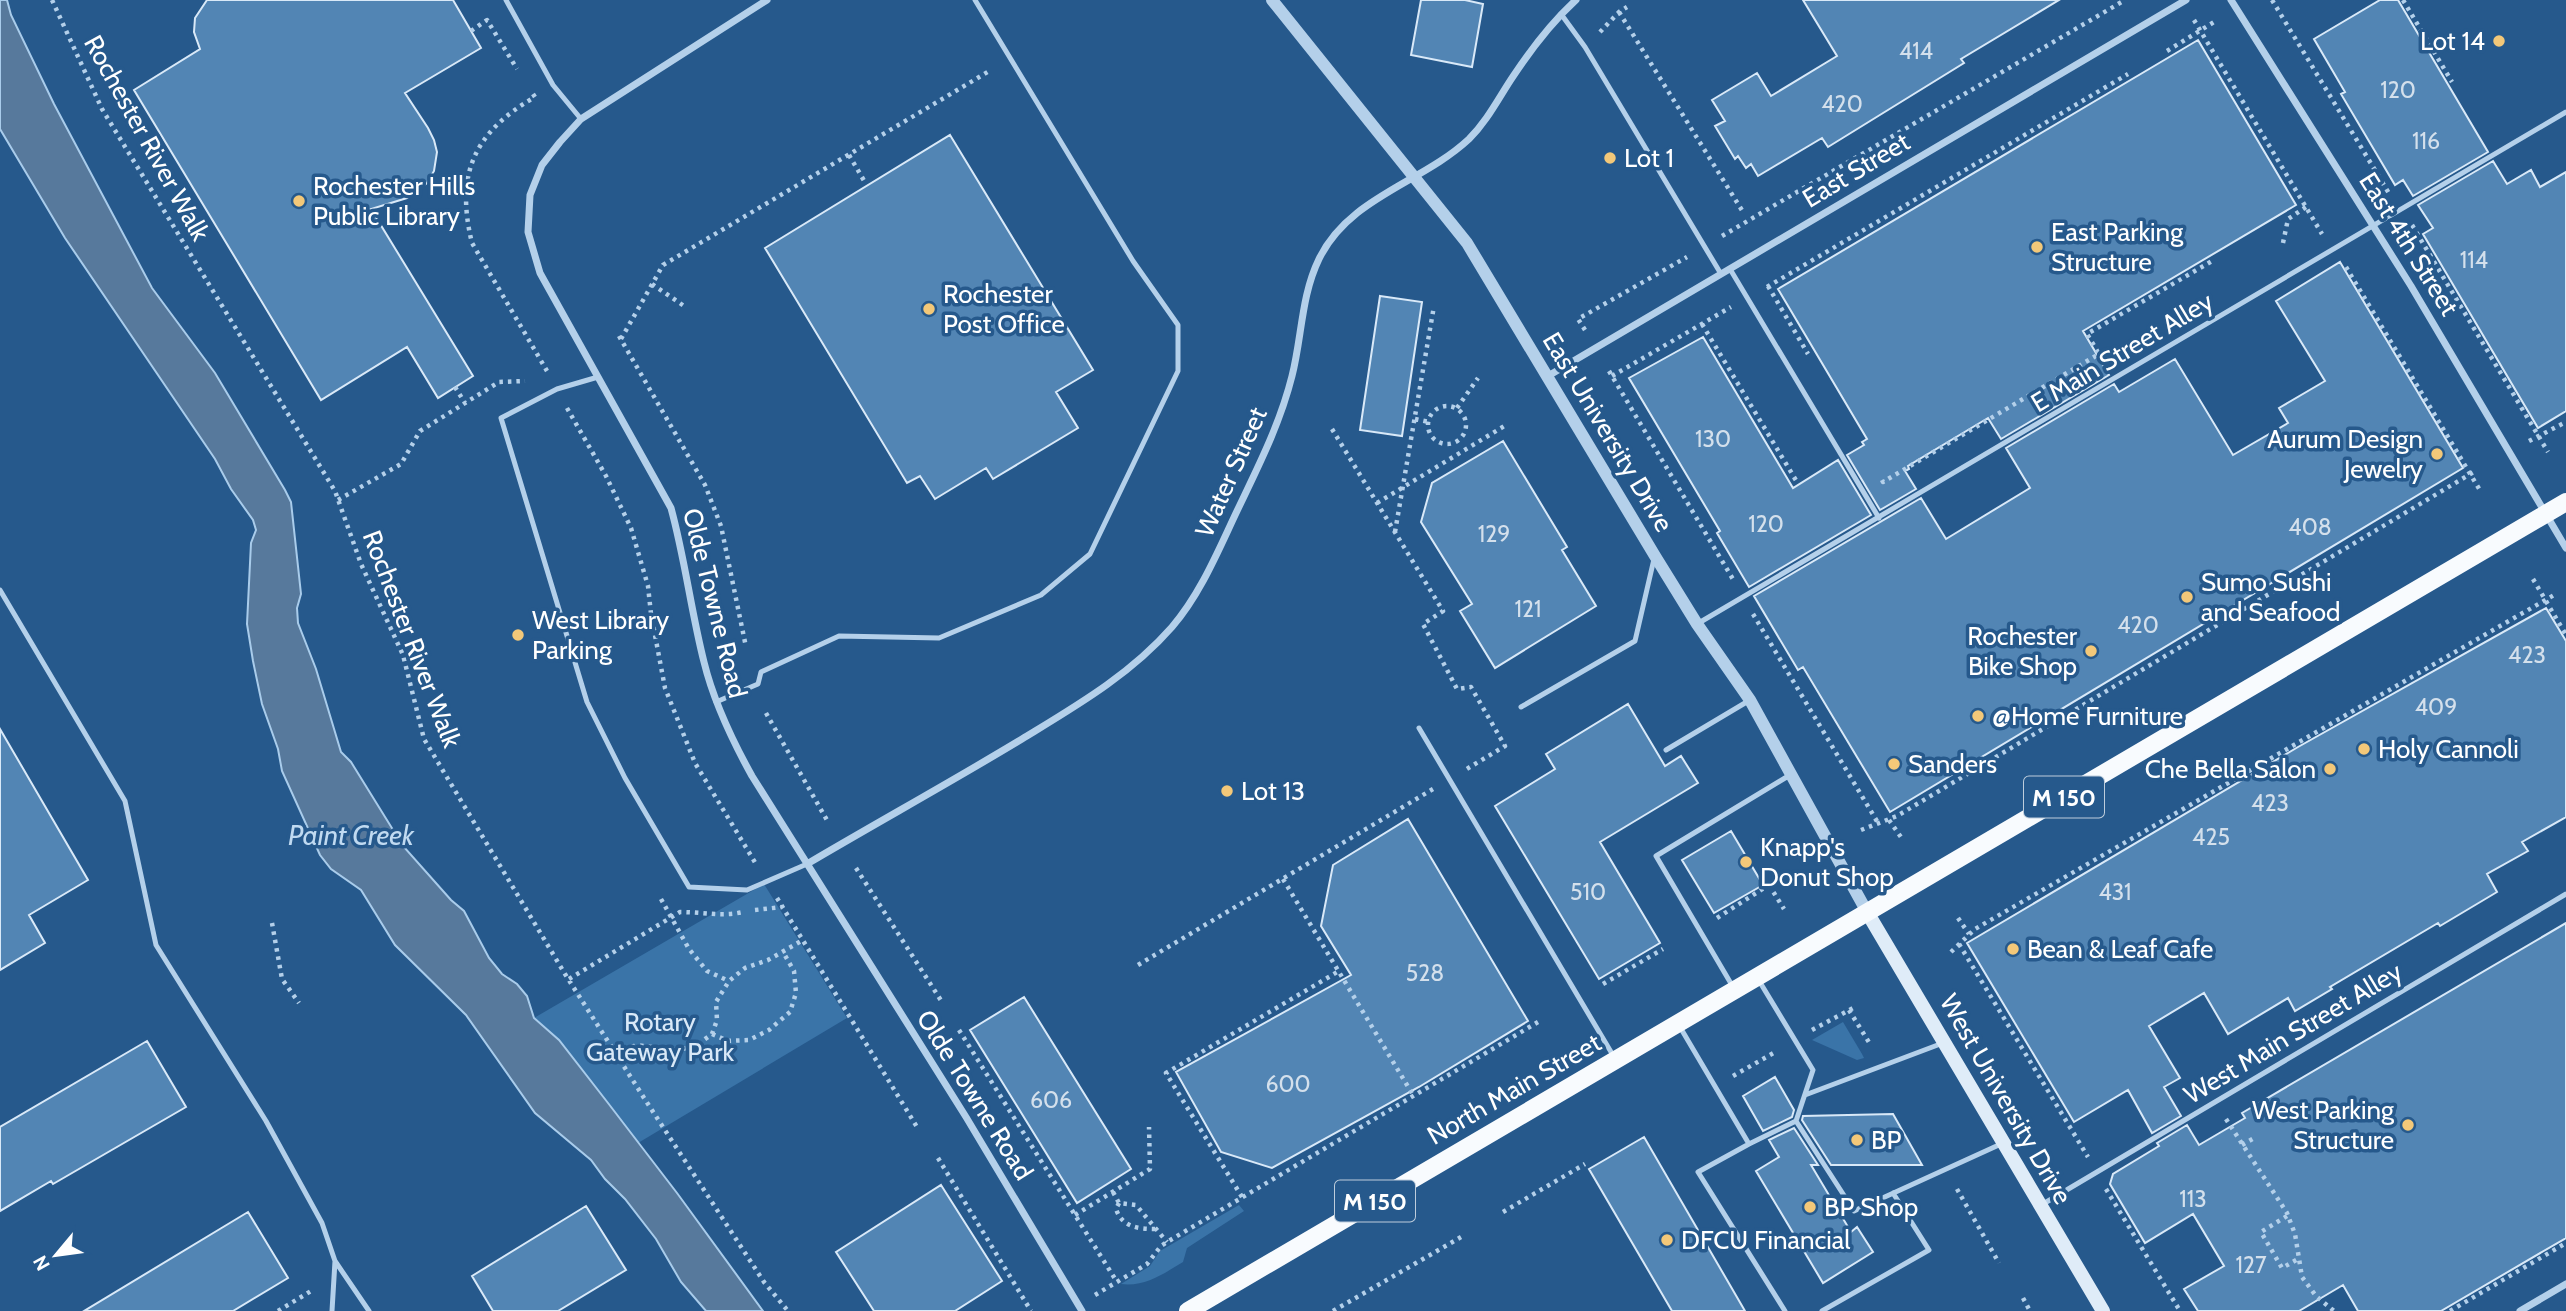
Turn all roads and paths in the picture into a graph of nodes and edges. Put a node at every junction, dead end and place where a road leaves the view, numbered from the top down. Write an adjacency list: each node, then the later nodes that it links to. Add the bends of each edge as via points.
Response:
1 (52, 0): 75 (path, Rochester River Walk, via 102,109)
2 (506, 0): 27 (lane, via 554,85)
3 (767, 0): 27 (street, Olde Towne Road)
4 (1272, 0): 29 (street, East University Drive)
5 (1576, 0): 14 (street, Water Street)
6 (2125, 0): 37 (path)
7 (2186, 0): 42 (street, East Street)
8 (2231, 0): 35 (street, East 4th Street)
9 (2272, 0): 31 (path)
10 (2403, 0): 24 (path)
11 (976, 2): 93 (lane, via 1133,261 1178,325 1178,371 1090,554 1041,595 939,638 839,636 761,672 758,684)
12 (1627, 7): 13 (path)
13 (1619, 12): 19 (path); 33 (path)
14 (1561, 14): 29 (street, Water Street, via 1471,137); 43 (lane)
15 (2194, 19): 18 (path)
16 (2214, 22): 18 (path)
17 (471, 31): 23 (path, via 487,20)
18 (2201, 31): 20 (path); 32 (path)
19 (1597, 35)
20 (2167, 51)
21 (991, 70): 28 (path)
22 (2128, 74): 45 (path)
23 (521, 75)
24 (2452, 82)
25 (528, 86): 53 (path, via 535,97 508,112 478,147 466,196 467,224 472,243 549,374)
26 (2566, 111): 35 (lane, E Main Street Alley)
27 (581, 119): 52 (street, Olde Towne Road, via 542,165 530,195 528,232 540,273)
28 (849, 155): 30 (path); 44 (path, via 663,265)
29 (1413, 176): 51 (street, East University Drive, via 1467,243); 105 (street, Water Street, via 1356,213 1331,238 1318,260 1307,289 1294,368 1275,430 1199,591 1174,625 1110,684)
30 (866, 184)
31 (2390, 196)
32 (2306, 207): 36 (path); 38 (path, via 2288,219)
33 (1743, 212)
34 (2411, 224): 64 (path)
35 (2373, 226): 78 (street, East 4th Street); 79 (lane, E Main Street Alley)
36 (2323, 235)
37 (1718, 238)
38 (2283, 243)
39 (1693, 253): 50 (path, via 1578,319)
40 (2212, 261): 72 (path, via 2087,334 2099,354)
41 (2346, 267): 70 (path)
42 (1730, 269): 43 (street, East Street); 79 (lane)
43 (1721, 274): 51 (street, East Street)
44 (652, 284): 47 (path); 91 (path, via 620,338 705,485 721,526)
45 (1767, 287)
46 (1734, 305): 49 (path)
47 (684, 306)
48 (1434, 306): 59 (path)
49 (1702, 324): 71 (path); 84 (path, via 1611,373)
50 (1586, 331)
51 (1548, 376): 82 (street, East University Drive)
52 (598, 377): 93 (street, Olde Towne Road, via 671,508); 105 (lane, via 557,389 501,418 587,702 689,887 747,890)
53 (543, 378)
54 (1478, 378): 58 (path)
55 (536, 381): 57 (path, via 499,382)
56 (455, 387): 57 (path)
57 (465, 403): 75 (path, via 420,431 401,464)
58 (1457, 408): 60 (path, via 1441,406); 65 (path, via 1464,415 1466,428)
59 (1415, 419): 60 (path); 73 (path)
60 (1429, 422): 65 (path, via 1437,441)
61 (2566, 422): 64 (path)
62 (1506, 425): 67 (path)
63 (1332, 429): 77 (path)
64 (2539, 436): 66 (path); 68 (path)
65 (1457, 441): 67 (path)
66 (2529, 441)
67 (1463, 451): 73 (path)
68 (2549, 453)
69 (2477, 470): 70 (path)
70 (2470, 474): 74 (path); 100 (path)
71 (1797, 482)
72 (1883, 482)
73 (1403, 487): 77 (path); 80 (path)
74 (2481, 492)
75 (338, 500): 128 (path, Rochester River Walk, via 361,564 403,655 424,739)
76 (2566, 502): 78 (main road, M 150)
77 (1377, 503): 80 (path)
78 (2546, 514): 81 (street, East 4th Street); 114 (main road, M 150)
79 (1879, 518): 89 (lane, E Main Street Alley)
80 (1395, 532): 99 (path, via 1443,611 1423,624 1457,689 1471,687 1505,746)
81 (2566, 548)
82 (1655, 556): 89 (street, East University Drive); 94 (lane, via 1635,641)
83 (2533, 579): 87 (path)
84 (1735, 583)
85 (0, 590): 174 (lane, via 125,802 156,945 266,1121 322,1223)
86 (2554, 595): 87 (path)
87 (2545, 600): 90 (path); 119 (path)
88 (1753, 614): 102 (path)
89 (1698, 624): 92 (street, East University Drive)
90 (2566, 635)
91 (746, 647)
92 (1750, 699): 97 (lane); 98 (street, East University Drive)
93 (716, 702): 105 (street, Olde Towne Road, via 745,764)
94 (1521, 707)
95 (766, 713): 101 (path)
96 (1419, 728): 99 (lane)
97 (1666, 750)
98 (1792, 774): 114 (street, East University Drive); 131 (lane, via 1656,856)
99 (1449, 779): 108 (path); 146 (lane)
100 (1889, 820): 102 (path); 104 (path)
101 (828, 822)
102 (1878, 823): 103 (path)
103 (1861, 830)
104 (1903, 839)
105 (807, 864): 180 (street, Olde Towne Road)
106 (856, 868): 132 (path)
107 (1786, 874): 109 (path)
108 (1283, 879): 125 (path); 126 (path)
109 (1769, 885): 113 (path); 116 (path)
110 (2566, 894): 159 (lane, West Main Street Alley)
111 (661, 899): 115 (path)
112 (782, 907): 115 (path, via 726,916 680,912)
113 (1784, 909)
114 (1867, 912): 127 (main road, North Main Street / M 150); 142 (main road, West University Drive)
115 (671, 917): 128 (path); 129 (path, via 707,971)
116 (1717, 918)
117 (1958, 918): 119 (path)
118 (272, 922): 133 (path, via 282,979)
119 (1969, 934): 121 (path)
120 (803, 940): 123 (path)
121 (1959, 944): 124 (path); 159 (path)
122 (1663, 949): 130 (path)
123 (783, 951): 129 (path, via 745,968); 141 (path, via 794,971 796,993 790,1012 749,1040 728,1041)
124 (1951, 952)
125 (1138, 965)
126 (1339, 971): 148 (path); 163 (path, via 1166,1073)
127 (1756, 977): 131 (main road, North Main Street / M 150); 149 (lane, via 1813,1070)
128 (569, 979): 145 (path, Rochester River Walk)
129 (729, 981): 141 (path, via 716,1002)
130 (1603, 984)
131 (1734, 990): 138 (main road, North Main Street / M 150)
132 (942, 1002)
133 (299, 1003)
134 (1840, 1005): 136 (path)
135 (1857, 1006): 136 (path)
136 (1847, 1012): 140 (path); 143 (path)
137 (1538, 1021): 148 (path)
138 (1678, 1023): 146 (main road, North Main Street / M 150); 155 (lane)
139 (959, 1030): 167 (path)
140 (1811, 1031)
141 (712, 1034): 145 (path, via 694,1047 674,1050 636,1045)
142 (1945, 1042): 149 (lane); 154 (main road, West University Drive)
143 (1870, 1044)
144 (1777, 1051): 147 (path)
145 (617, 1055): 184 (path, Rochester River Walk, via 757,1272)
146 (1615, 1060): 186 (main road, North Main Street / M 150)
147 (1726, 1080)
148 (1413, 1095): 163 (path)
149 (1805, 1095): 151 (lane)
150 (2225, 1118): 156 (path)
151 (1796, 1121): 155 (lane); 162 (lane, via 1854,1210)
152 (1149, 1127): 161 (path, via 1150,1169)
153 (2256, 1137): 156 (path)
154 (2004, 1143): 162 (lane); 165 (main road, West University Drive)
155 (1749, 1144): 188 (lane, via 1698,1172)
156 (2242, 1145): 168 (path)
157 (938, 1158): 185 (path)
158 (1585, 1164): 166 (path)
159 (2097, 1172): 165 (lane, West Main Street Alley); 192 (path)
160 (1957, 1189): 175 (path)
161 (1113, 1192): 164 (path); 167 (path)
162 (1893, 1193): 189 (lane, via 1929,1250)
163 (1242, 1197): 171 (path)
164 (1119, 1203): 169 (path, via 1136,1205); 169 (path, via 1116,1209 1122,1222)
165 (2040, 1205): 191 (main road, West University Drive)
166 (1503, 1212)
167 (1075, 1215): 176 (path)
168 (2288, 1216): 173 (path); 173 (path, via 2261,1232 2282,1268)
169 (1155, 1228): 171 (path)
170 (1461, 1237): 187 (path)
171 (1167, 1242): 176 (path, via 1147,1264)
172 (2566, 1243): 194 (path)
173 (2298, 1259): 193 (path, via 2302,1277)
174 (335, 1261): 182 (lane); 183 (lane)
175 (1999, 1263)
176 (1117, 1282): 180 (path)
177 (2566, 1284): 195 (street)
178 (312, 1291): 181 (path)
179 (2023, 1298): 190 (path)
180 (1080, 1308)
181 (278, 1311)
182 (332, 1311)
183 (369, 1311)
184 (788, 1311)
185 (1031, 1311)
186 (1188, 1311)
187 (1333, 1311)
188 (1785, 1311)
189 (1822, 1311)
190 (2030, 1311)
191 (2103, 1311)
192 (2180, 1311)
193 (2334, 1311)
194 (2450, 1311)
195 (2520, 1311)

